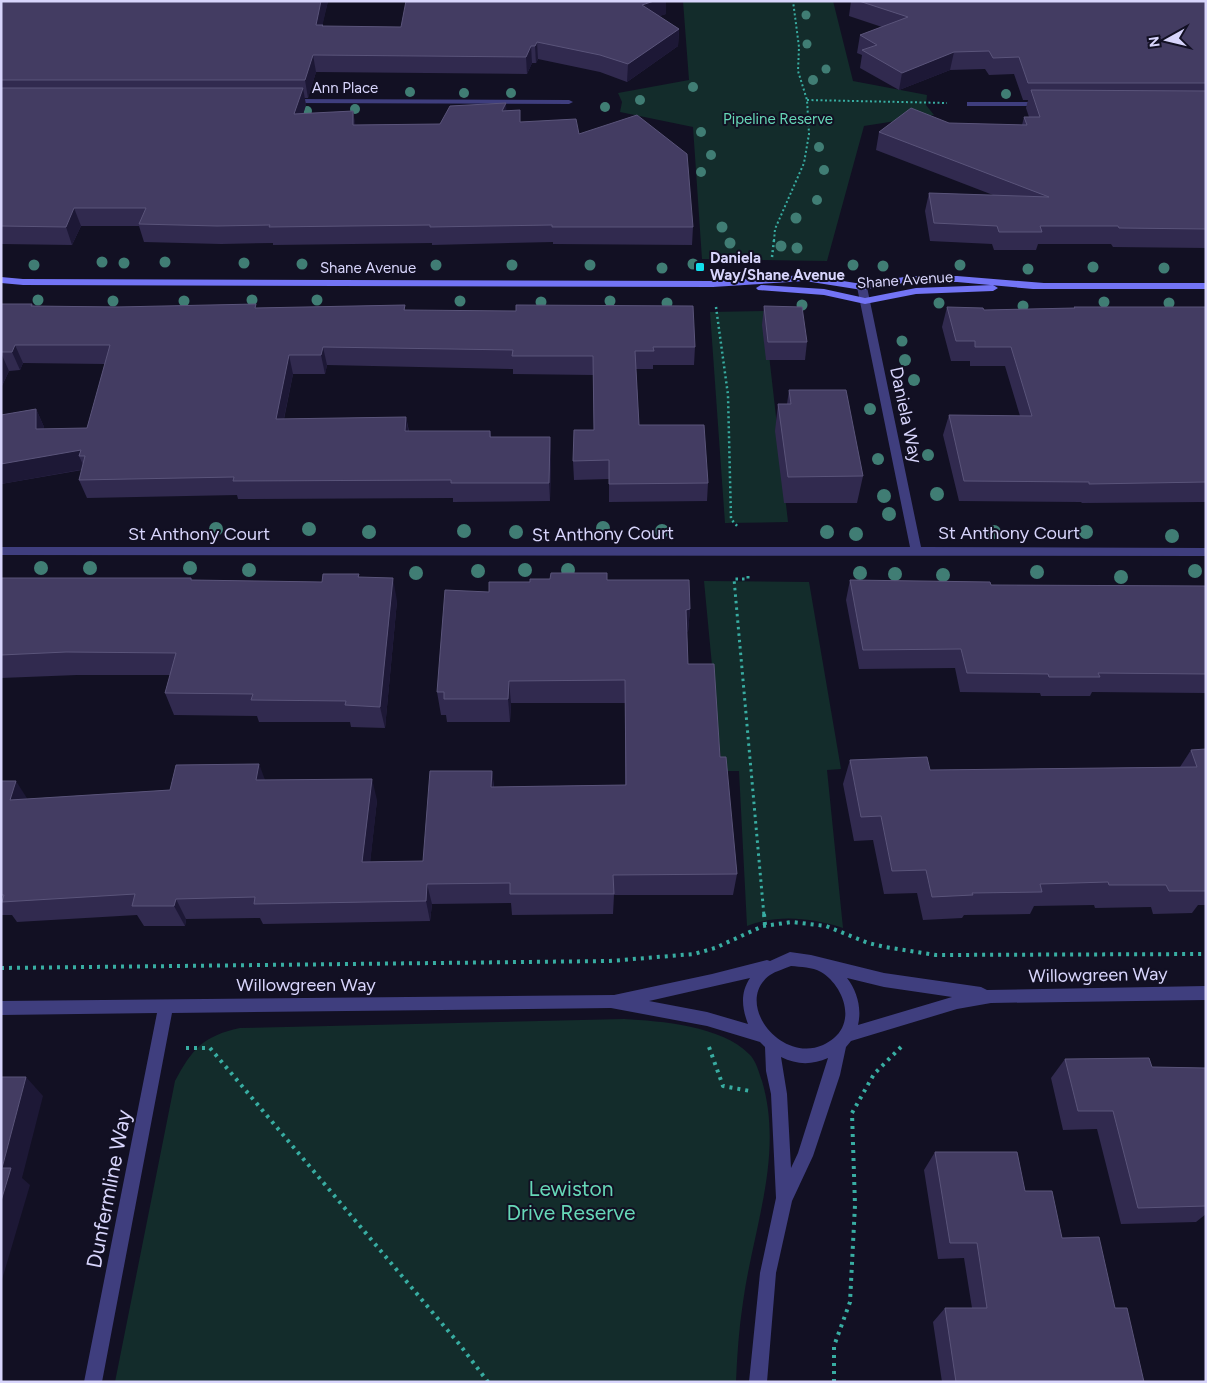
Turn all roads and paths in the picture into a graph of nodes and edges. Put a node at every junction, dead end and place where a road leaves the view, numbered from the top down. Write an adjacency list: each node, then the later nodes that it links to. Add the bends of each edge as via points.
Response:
1 (793, 1): 2 (path, via 799,47 798,71)
2 (807, 100): 5 (path); 7 (path, via 809,134 804,163 776,229 771,252)
3 (283, 101): 4 (street, Ann Place)
4 (569, 102)
5 (970, 104): 6 (street)
6 (1048, 104)
7 (773, 262)
8 (1, 280): 9 (street, Shane Avenue)
9 (23, 282): 10 (street, Shane Avenue); 11 (street, Shane Avenue)
10 (1, 284)
11 (713, 284): 13 (street, Shane Avenue, via 805,278); 15 (street, Shane Avenue, via 824,292); 16 (path, via 728,395 731,520 738,526)
12 (1041, 285): 13 (street, Shane Avenue, via 919,279); 14 (street, Shane Avenue); 15 (street, Shane Avenue, via 916,291)
13 (862, 286): 15 (street, Daniela Way)
14 (1206, 286)
15 (865, 301): 17 (street, Daniela Way)
16 (747, 550): 17 (street, St Anthony Court); 18 (street, St Anthony Court); 20 (path, via 748,579 734,578)
17 (916, 550): 19 (street, St Anthony Court)
18 (1, 552)
19 (1206, 552)
20 (765, 925): 21 (path, via 784,922 829,927 896,950 936,955); 24 (path, via 704,952 610,960)
21 (1206, 954)
22 (819, 964): 23 (street, via 790,959); 26 (street, Willowgreen Way, via 884,980); 31 (street, via 841,980 851,1000 852,1020)
23 (771, 966): 27 (street, Willowgreen Way); 30 (street, via 756,980 749,1007)
24 (1, 968)
25 (1206, 993): 26 (street, Willowgreen Way)
26 (991, 996): 31 (street, Willowgreen Way, via 957,1002)
27 (611, 1001): 28 (street, Willowgreen Way); 30 (street, Willowgreen Way, via 710,1018)
28 (166, 1005): 29 (street, Willowgreen Way); 33 (street, Dunfermline Way)
29 (1, 1008)
30 (767, 1040): 31 (street, via 788,1053 810,1056 830,1050); 34 (street, via 779,1094)
31 (842, 1040): 34 (street, via 805,1156)
32 (903, 1046): 38 (path, via 874,1074 852,1113 855,1205 850,1302 834,1346)
33 (158, 1048): 35 (street, Dunfermline Way); 36 (path, via 210,1048)
34 (784, 1200): 37 (street, via 768,1274)
35 (93, 1382)
36 (488, 1382)
37 (758, 1382)
38 (834, 1382)

